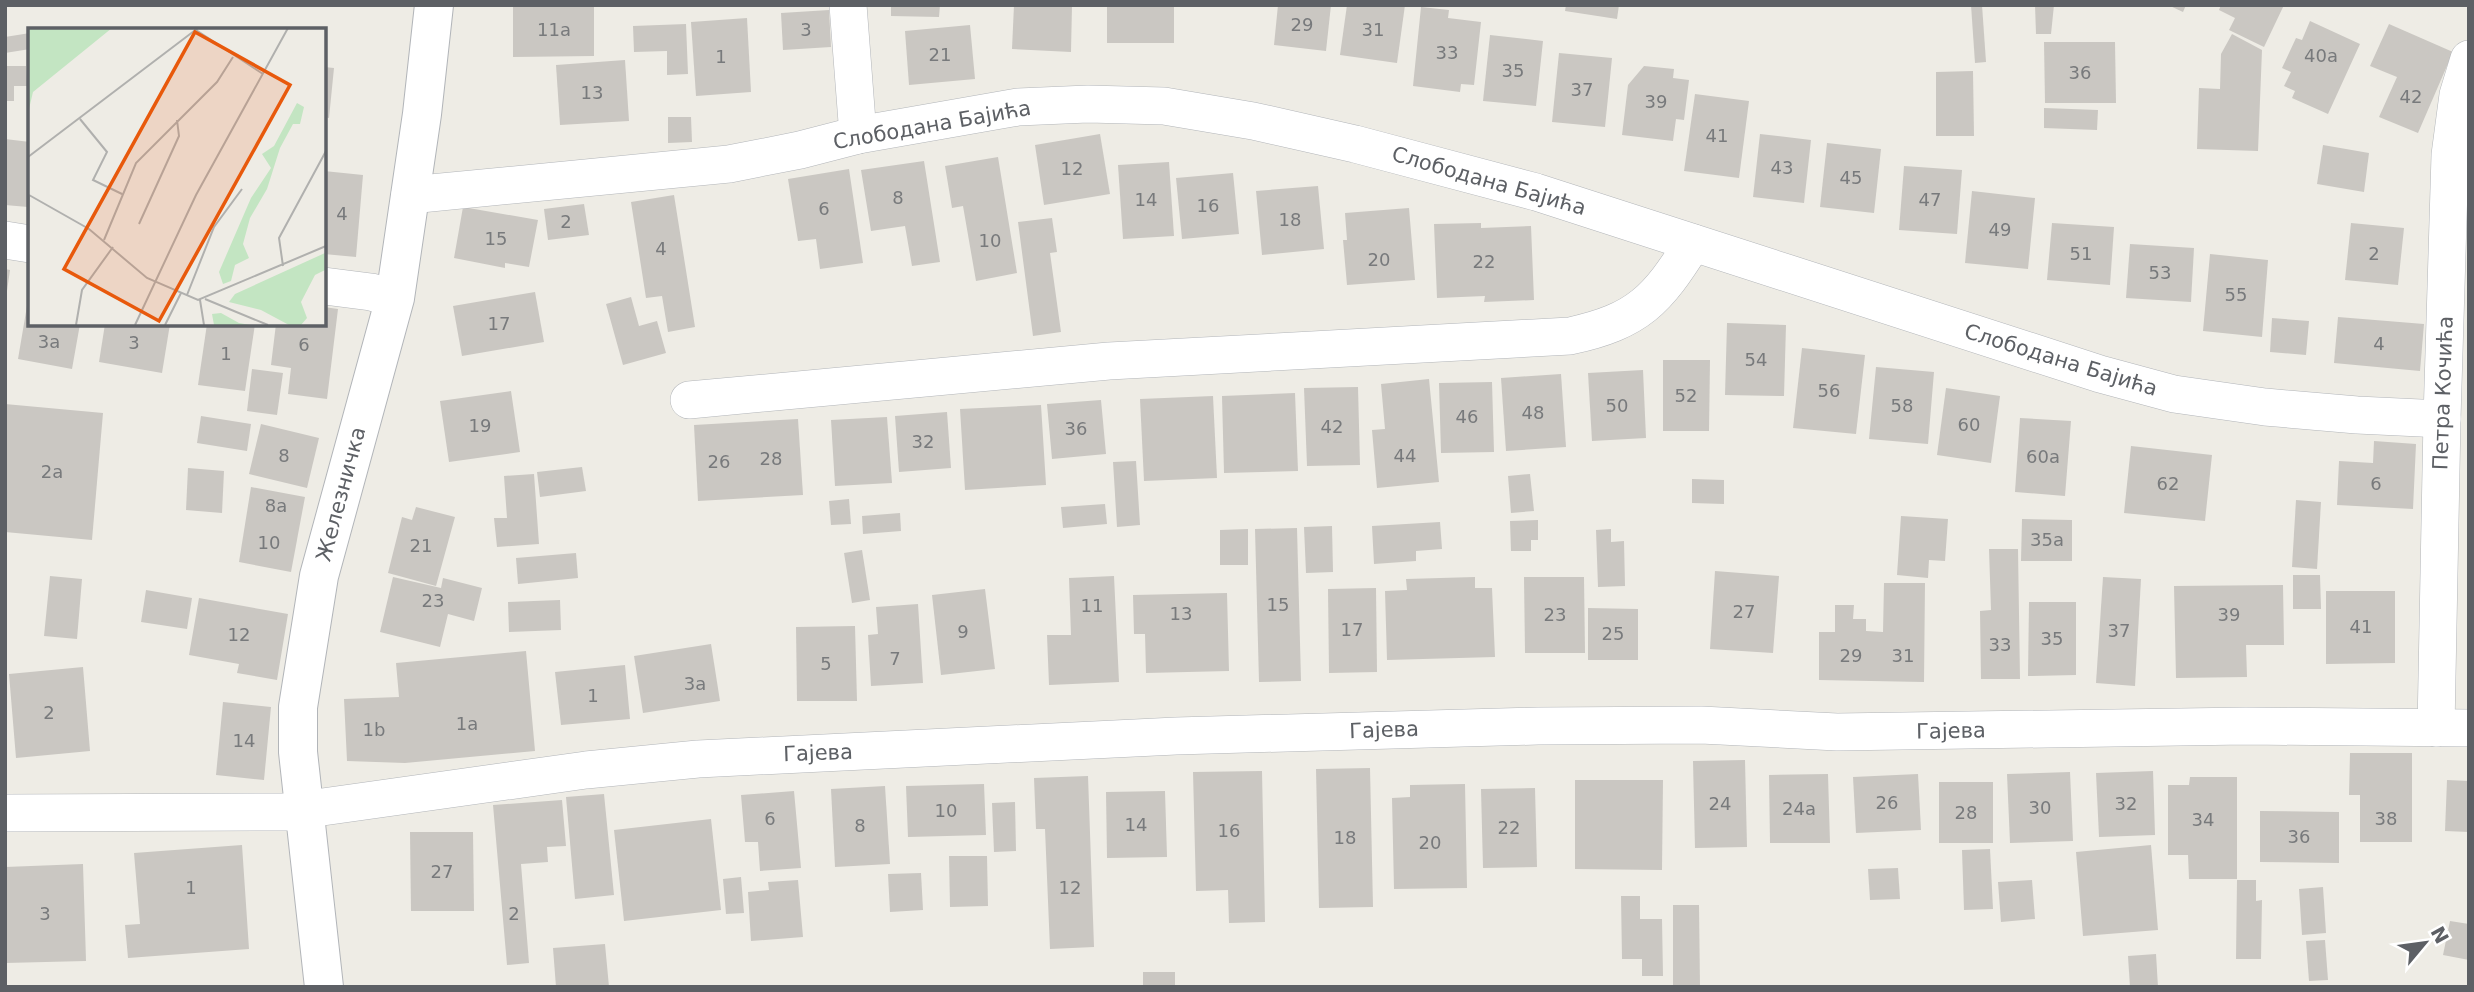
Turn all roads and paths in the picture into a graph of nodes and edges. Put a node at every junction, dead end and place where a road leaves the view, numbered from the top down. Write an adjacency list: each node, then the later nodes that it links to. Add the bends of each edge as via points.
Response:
1 (434, 5): 5 (street, Железничка)
2 (848, 5): 4 (street)
3 (2469, 59): 12 (street, Петра Кочића, via 2452,132)
4 (858, 135): 5 (street, Слободана Бајића, via 729,164); 7 (street, Слободана Бајића, via 1018,107 1164,106 1355,144 1536,192)
5 (410, 195): 10 (street, Железничка)
6 (5, 240): 8 (street)
7 (1693, 243): 11 (street, via 1656,297 1594,331 1570,336 1109,361); 12 (street, Слободана Бајића, via 2174,394 2304,410)
8 (28, 244)
9 (326, 286): 10 (street)
10 (394, 298): 14 (street, Железничка, via 316,589 298,707)
11 (689, 400)
12 (2442, 419): 13 (street, Петра Кочића)
13 (2452, 728): 14 (street, Гајева, via 1837,732 1701,725 1552,726 1162,737 698,759 457,787)
14 (304, 811): 15 (street, Гајева); 16 (street, Железничка)
15 (5, 813)
16 (324, 987)

